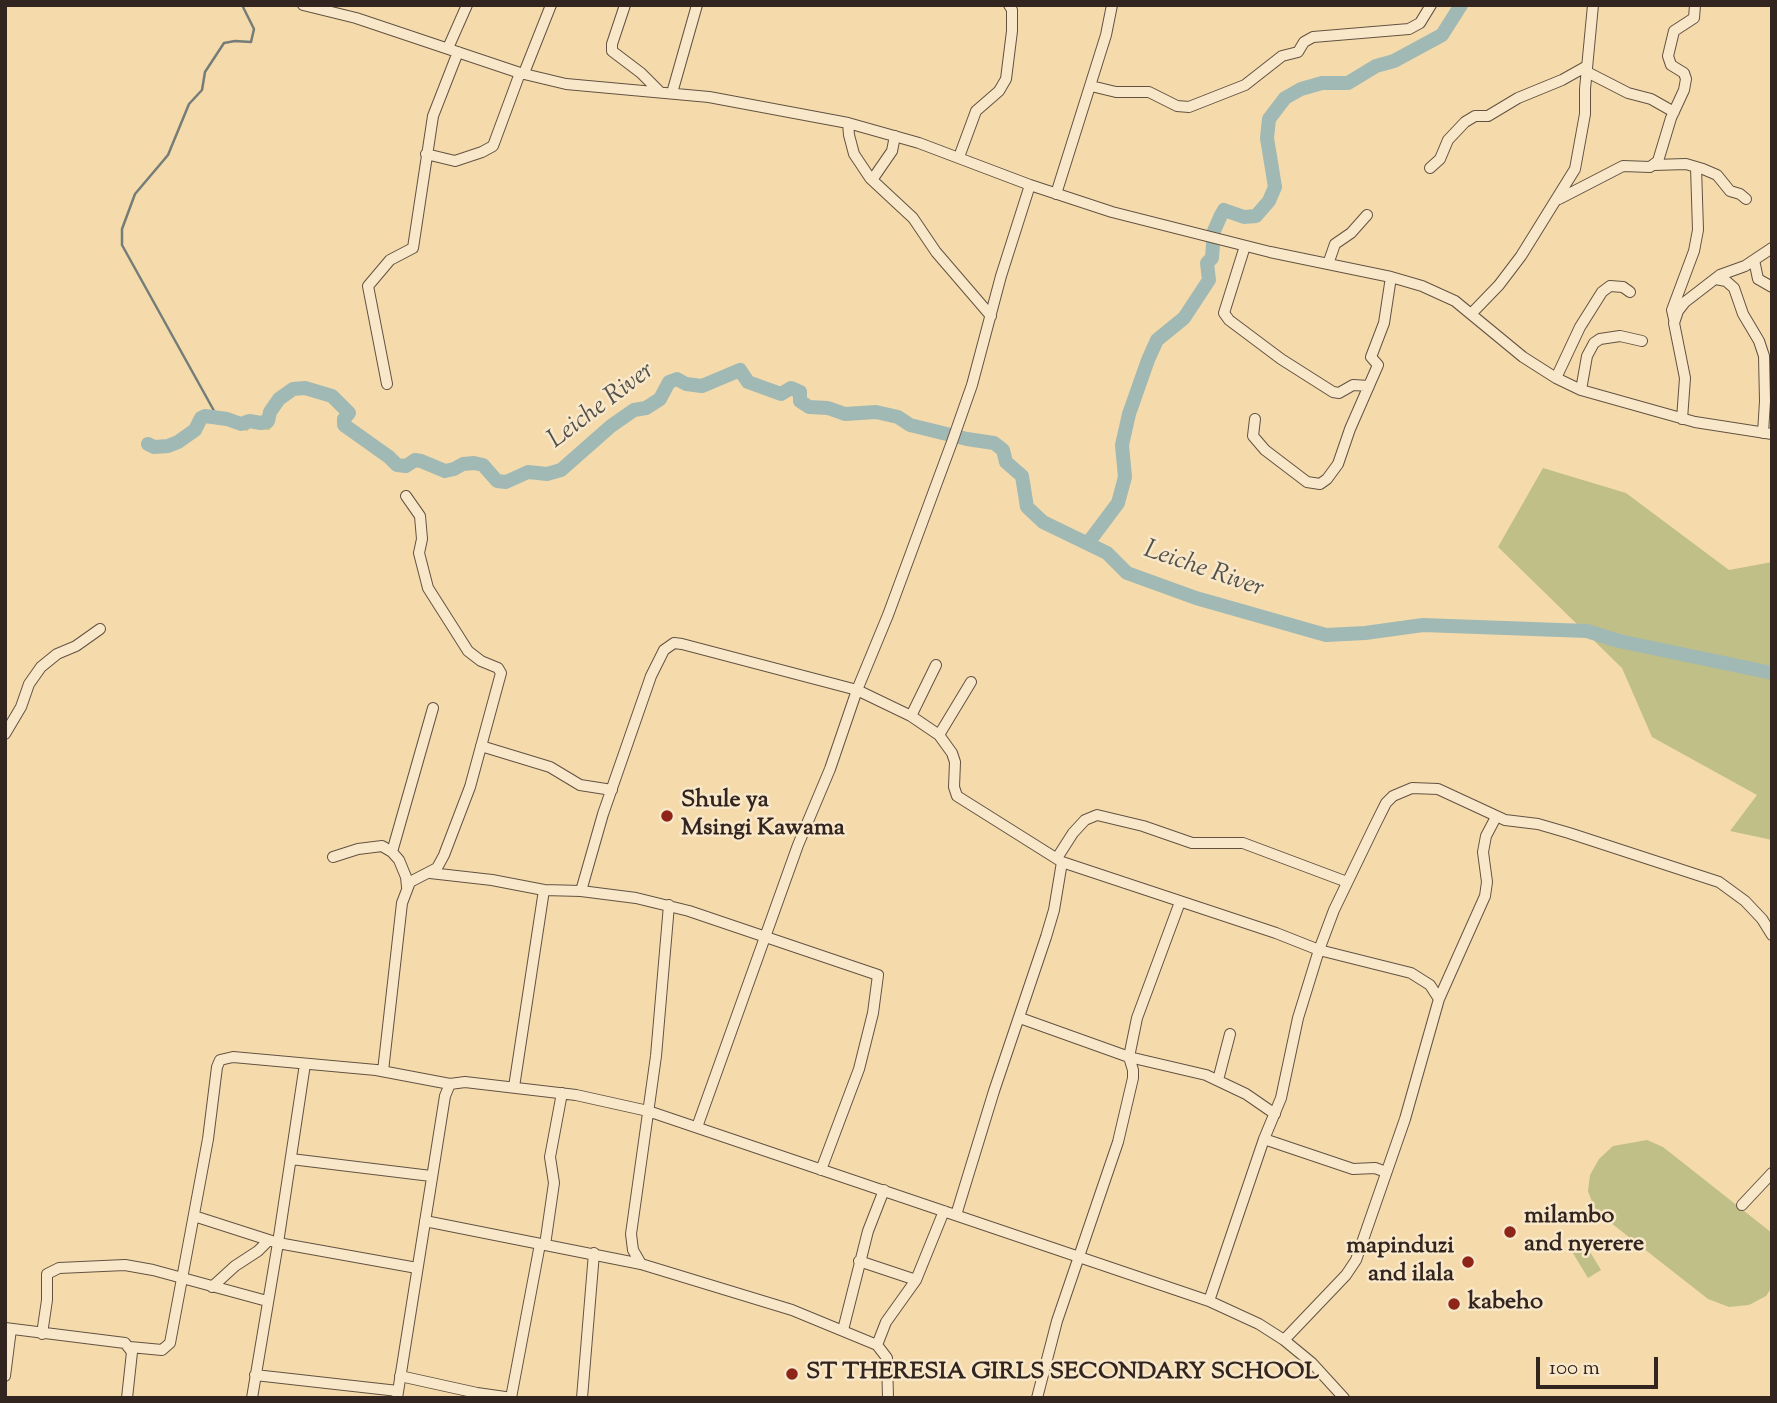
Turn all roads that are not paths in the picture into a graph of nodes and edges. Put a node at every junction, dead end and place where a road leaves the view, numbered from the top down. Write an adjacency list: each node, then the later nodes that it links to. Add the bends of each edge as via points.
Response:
1 (303, 5): 11 (street)
2 (467, 5): 11 (street)
3 (551, 5): 13 (street)
4 (625, 5): 15 (street, via 612,51)
5 (697, 5): 16 (street)
6 (1009, 5): 21 (street, via 1012,31 1006,79 976,111)
7 (1112, 5): 14 (street)
8 (1431, 5): 14 (street, via 1420,23 1409,29 1313,37 1298,52 1282,56 1245,85 1189,107 1147,91 1116,93)
9 (1593, 5): 12 (street)
10 (1695, 5): 17 (street, via 1693,18 1674,32 1668,56 1686,79)
11 (453, 50): 13 (street); 20 (street)
12 (1587, 69): 17 (street); 24 (street, via 1488,116 1465,122); 29 (street, via 1578,159 1570,181)
13 (522, 73): 15 (street, via 586,87); 20 (street, via 493,146 455,161)
14 (1091, 86): 27 (street)
15 (660, 92): 16 (street)
16 (672, 93): 18 (street)
17 (1674, 113): 22 (street)
18 (848, 123): 19 (street); 25 (street, via 854,154)
19 (895, 136): 21 (street); 25 (street, via 892,151)
20 (426, 154): 46 (street, via 413,248 390,260 368,286)
21 (959, 157): 26 (street)
22 (1654, 165): 23 (street); 29 (street, via 1623,166)
23 (1696, 167): 28 (street, via 1714,173 1730,191); 41 (street, via 1698,230 1672,310)
24 (1430, 168)
25 (873, 180): 40 (street, via 913,218)
26 (1030, 185): 27 (street); 40 (street)
27 (1056, 194): 31 (street)
28 (1746, 199)
29 (1555, 201): 39 (street, via 1510,272)
30 (1367, 215): 34 (street, via 1335,244)
31 (1245, 246): 34 (street); 47 (street, via 1224,313 1229,320 1333,392 1353,385)
32 (1772, 248): 33 (street)
33 (1754, 260): 36 (street); 37 (street, via 1758,279)
34 (1328, 264): 35 (street)
35 (1391, 277): 39 (street, via 1439,293); 47 (street, via 1384,323 1371,357 1378,365)
36 (1716, 279): 41 (street, via 1685,302); 44 (street, via 1734,288)
37 (1772, 287)
38 (1630, 292): 45 (street, via 1610,286 1602,292)
39 (1472, 313): 45 (street, via 1523,357)
40 (991, 316): 56 (street, via 952,442)
41 (1674, 320): 50 (street, via 1685,378)
42 (1642, 341): 48 (street, via 1620,337 1594,343)
43 (1772, 345): 44 (street)
44 (1764, 356): 51 (street)
45 (1556, 378): 48 (street)
46 (387, 384)
47 (1369, 386): 49 (street, via 1338,464 1320,484 1307,482 1258,444 1253,436)
48 (1581, 390): 50 (street)
49 (1255, 419)
50 (1682, 419): 51 (street)
51 (1767, 433)
52 (406, 496): 61 (street, via 420,516 419,552 428,587 468,651 501,673)
53 (100, 629): 59 (street, via 41,667)
54 (936, 665): 58 (street)
55 (971, 682): 60 (street)
56 (857, 690): 58 (street); 62 (street, via 674,643 664,650 651,676); 75 (street)
57 (433, 708): 64 (street)
58 (911, 716): 60 (street)
59 (5, 734)
60 (939, 736): 66 (street, via 955,762 957,796)
61 (481, 746): 62 (street, via 550,767 580,785); 67 (street, via 444,855)
62 (612, 790): 71 (street)
63 (1496, 817): 68 (street, via 1438,789 1403,791 1386,803); 74 (street, via 1570,833 1725,884); 77 (street, via 1483,852 1488,882 1485,896)
64 (392, 852): 65 (street, via 372,846); 69 (street, via 402,865)
65 (333, 857)
66 (1059, 860): 68 (street, via 1079,826 1097,815 1192,843 1243,843); 72 (street); 78 (street, via 1054,910)
67 (430, 873): 69 (street, via 415,878); 70 (street)
68 (1348, 882): 76 (street)
69 (407, 887): 82 (street)
70 (544, 890): 71 (street); 85 (street)
71 (581, 891): 73 (street)
72 (1180, 902): 76 (street); 80 (street, via 1137,1018)
73 (669, 905): 75 (street); 87 (street)
74 (1772, 935)
75 (764, 938): 89 (street); 92 (street, via 878,975 859,1069)
76 (1319, 950): 77 (street, via 1411,973 1430,985); 88 (street)
77 (1439, 999): 93 (street)
78 (1020, 1018): 80 (street); 99 (street)
79 (1230, 1034): 83 (street)
80 (1129, 1057): 83 (street); 107 (street, via 1133,1077 1124,1119)
81 (305, 1065): 82 (street); 91 (street); 100 (street, via 233,1057 220,1060)
82 (383, 1071): 84 (street)
83 (1218, 1080): 88 (street)
84 (450, 1084): 85 (street); 95 (street)
85 (513, 1087): 86 (street)
86 (562, 1093): 87 (street); 104 (street, via 550,1157 555,1184)
87 (648, 1111): 89 (street); 102 (street)
88 (1275, 1114): 90 (street)
89 (697, 1127): 92 (street)
90 (1264, 1139): 93 (street, via 1353,1169); 115 (street)
91 (290, 1159): 95 (street); 103 (street)
92 (821, 1170): 96 (street)
93 (1386, 1172): 119 (street, via 1356,1260)
94 (1772, 1173): 97 (street)
95 (431, 1176): 101 (street)
96 (884, 1190): 98 (street); 108 (street)
97 (1742, 1205)
98 (944, 1211): 99 (street); 112 (street)
99 (956, 1215): 107 (street)
100 (194, 1216): 103 (street); 111 (street)
101 (425, 1221): 104 (street); 110 (street)
102 (631, 1234): 106 (street); 109 (street)
103 (273, 1242): 110 (street); 113 (street, via 234,1266); 114 (street)
104 (543, 1245): 105 (street); 128 (street)
105 (594, 1253): 106 (street); 129 (street)
106 (613, 1257): 109 (street)
107 (1080, 1258): 115 (street); 131 (street)
108 (859, 1261): 112 (street); 117 (street)
109 (641, 1264): 117 (street)
110 (417, 1268): 124 (street)
111 (184, 1279): 113 (street); 118 (street, via 125,1265 51,1270 46,1278); 121 (street, via 170,1343 162,1350)
112 (916, 1280): 120 (street, via 886,1322)
113 (212, 1287): 114 (street)
114 (267, 1301): 122 (street)
115 (1209, 1301): 119 (street)
116 (8, 1328): 118 (street); 123 (street)
117 (843, 1330): 120 (street)
118 (42, 1334): 121 (street, via 119,1341)
119 (1284, 1340): 132 (street)
120 (877, 1345): 130 (street, via 887,1359)
121 (130, 1347): 126 (street)
122 (255, 1375): 125 (street); 127 (street)
123 (5, 1376)
124 (400, 1376): 125 (street); 128 (street)
125 (397, 1394)
126 (127, 1398)
127 (252, 1398)
128 (511, 1398)
129 (582, 1398)
130 (888, 1398)
131 (1037, 1398)
132 (1343, 1398)

